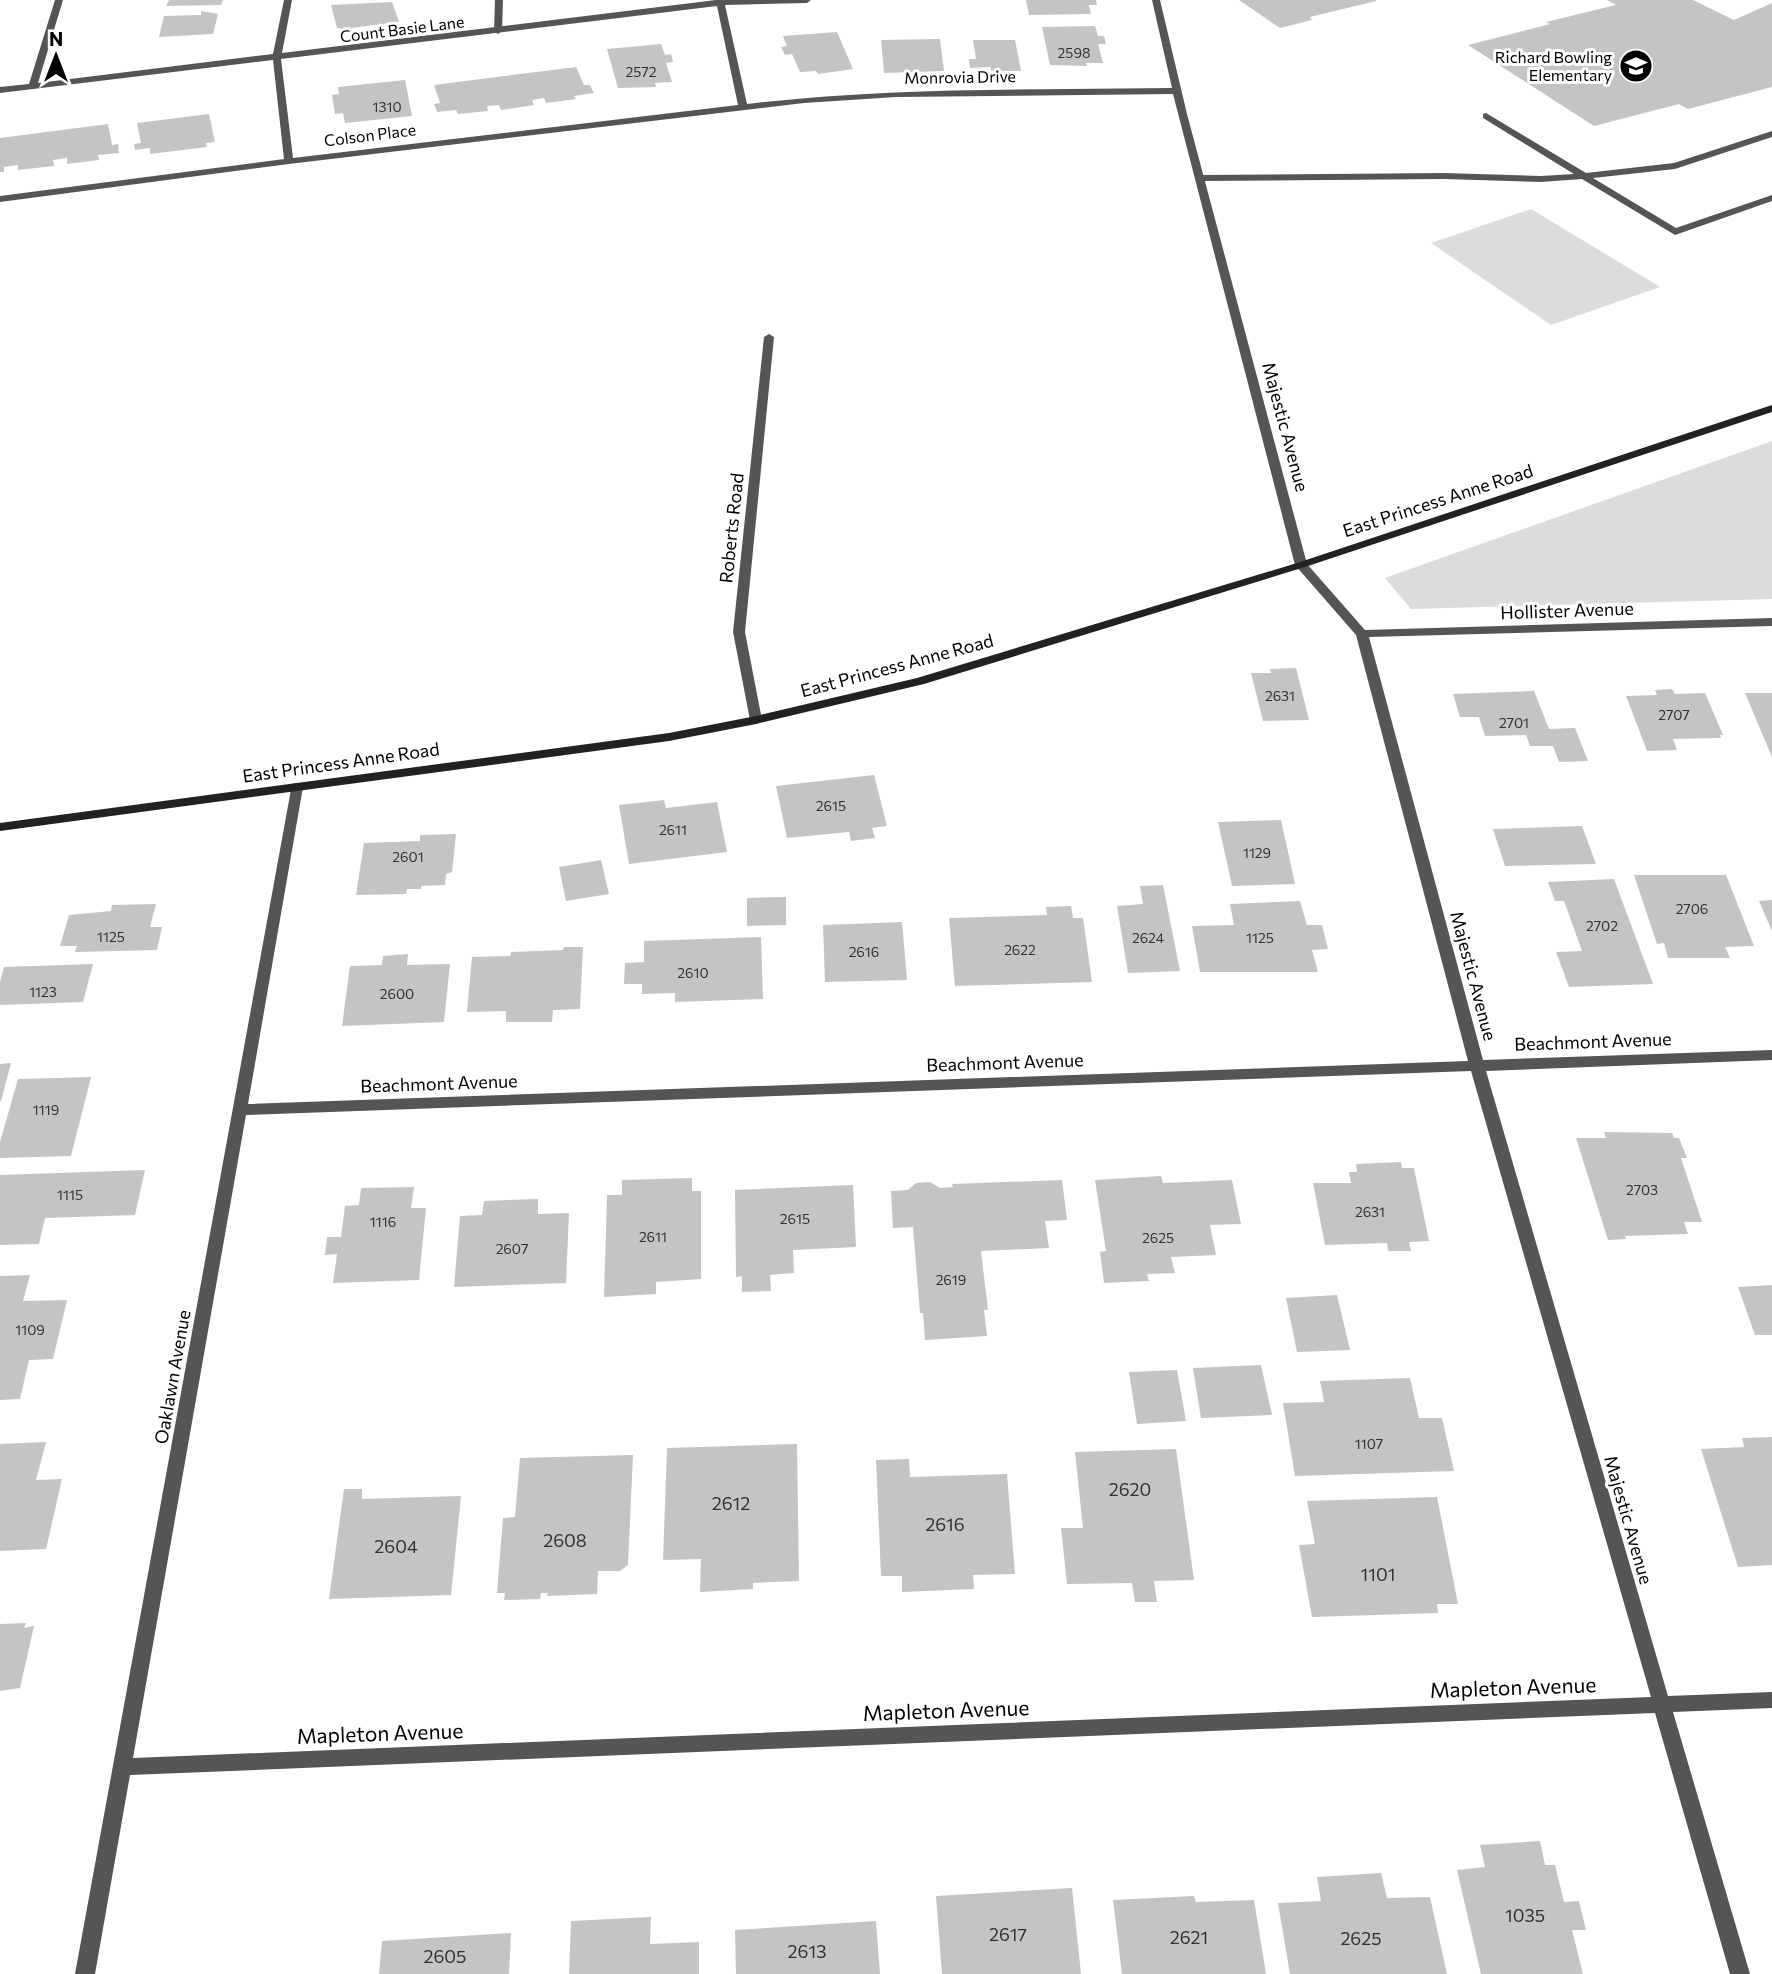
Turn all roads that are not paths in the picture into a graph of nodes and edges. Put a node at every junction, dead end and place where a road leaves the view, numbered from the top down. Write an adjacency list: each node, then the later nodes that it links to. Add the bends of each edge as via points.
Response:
1 (59, 0): 9 (street)
2 (288, 0): 8 (street)
3 (499, 0): 7 (street)
4 (807, 0): 6 (street, Count Basie Lane)
5 (1156, 0): 11 (street, Majestic Avenue)
6 (720, 2): 7 (street, Count Basie Lane); 12 (street)
7 (498, 31): 8 (street, Count Basie Lane)
8 (277, 58): 9 (street, Count Basie Lane); 15 (street)
9 (33, 86): 10 (street, Count Basie Lane)
10 (0, 90)
11 (1177, 91): 12 (street, Monrovia Drive, via 896,94); 17 (street, Majestic Avenue)
12 (743, 106): 15 (street, Colson Place)
13 (1486, 116): 16 (street)
14 (1772, 134): 16 (street, via 1675,166)
15 (289, 161): 19 (street, Colson Place)
16 (1585, 176): 17 (street); 18 (street, via 1675,232)
17 (1200, 178): 22 (street, Majestic Avenue)
18 (1772, 198)
19 (0, 199)
20 (769, 337): 25 (street, Roberts Road, via 739,632)
21 (1772, 408): 22 (main road, East Princess Anne Road)
22 (1301, 565): 24 (street, Majestic Avenue); 25 (main road, East Princess Anne Road, via 920,681)
23 (1772, 622): 24 (street, Hollister Avenue)
24 (1362, 634): 29 (street, Majestic Avenue)
25 (756, 720): 26 (main road, East Princess Anne Road, via 669,737)
26 (297, 787): 27 (main road, East Princess Anne Road); 30 (street, Oaklawn Avenue)
27 (0, 827)
28 (1772, 1055): 29 (street, Beachmont Avenue)
29 (1476, 1066): 30 (street, Beachmont Avenue); 32 (street, Majestic Avenue)
30 (240, 1111): 33 (street, Oaklawn Avenue)
31 (1772, 1700): 32 (street, Mapleton Avenue)
32 (1661, 1704): 33 (street, Mapleton Avenue); 35 (street, Majestic Avenue)
33 (123, 1767): 34 (street, Oaklawn Avenue)
34 (85, 1974)
35 (1740, 1974)

